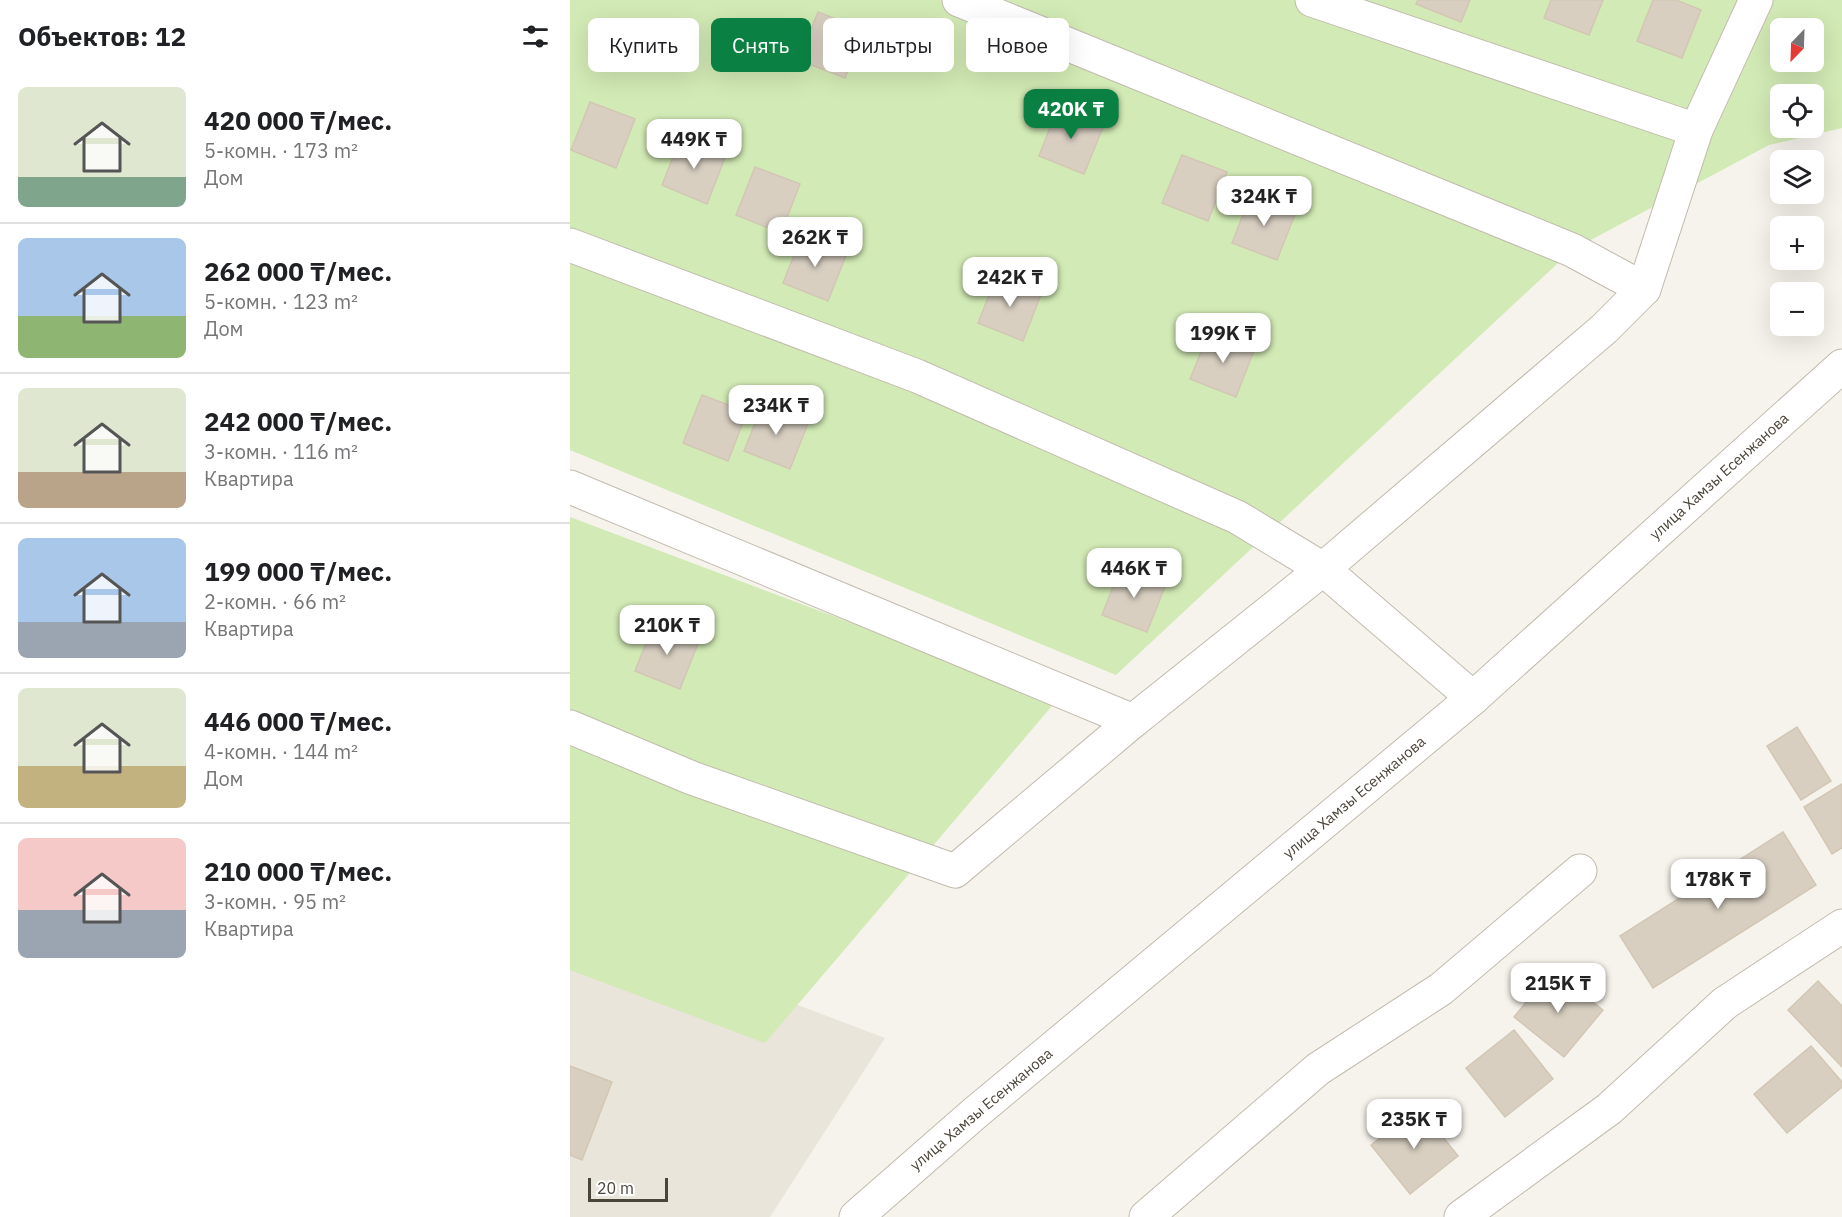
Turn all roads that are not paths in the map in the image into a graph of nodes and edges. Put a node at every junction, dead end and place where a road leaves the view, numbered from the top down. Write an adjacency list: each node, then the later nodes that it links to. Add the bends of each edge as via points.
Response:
1 (959, 0): 6 (street, via 1572,250)
2 (1311, 0): 4 (street)
3 (1756, 0): 4 (street)
4 (1696, 130): 6 (street)
5 (570, 245): 9 (street, via 917,376 1237,517)
6 (1644, 289): 9 (street, via 1604,329)
7 (1842, 366): 10 (street, улица Хамзы Есенжанова)
8 (570, 487): 11 (street)
9 (1323, 569): 10 (street); 11 (street)
10 (1473, 698): 15 (street, улица Хамзы Есенжанова)
11 (1133, 721): 12 (street, via 955,871 692,778)
12 (570, 727)
13 (1580, 871): 16 (street, via 1441,990 1318,1069)
14 (1842, 926): 17 (street, via 1725,1003 1609,1109)
15 (856, 1217)
16 (1146, 1217)
17 (1461, 1217)

